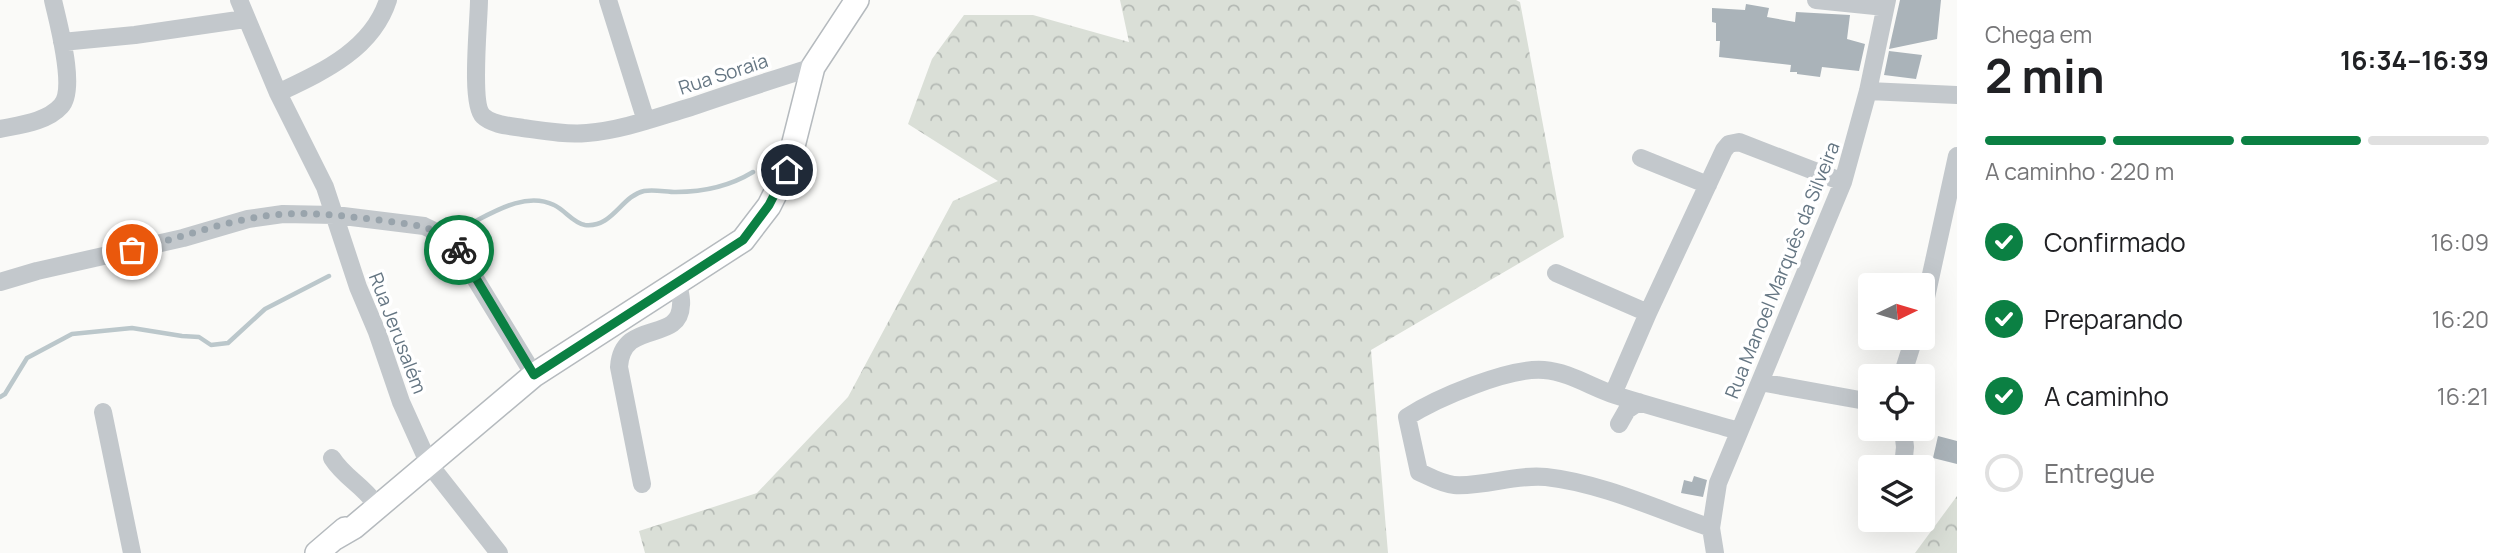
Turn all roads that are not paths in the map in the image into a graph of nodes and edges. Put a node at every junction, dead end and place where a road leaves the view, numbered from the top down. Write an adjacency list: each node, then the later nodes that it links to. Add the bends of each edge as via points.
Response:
1 (53, 0): 10 (street)
2 (239, 0): 9 (street, Rua Jerusalém)
3 (388, 0): 13 (street, via 382,18 349,54)
4 (479, 0): 15 (street, Rua Soraia, via 476,99 483,116 510,126 559,133 586,133)
5 (608, 0): 15 (street)
6 (857, 0): 11 (main road)
7 (1815, 0): 8 (street)
8 (1886, 3): 12 (street, Rua Manoel Marquês da Silveira)
9 (245, 19): 10 (street); 13 (street, Rua Jerusalém)
10 (62, 42): 16 (street, via 67,79 63,105 47,116)
11 (813, 67): 15 (street, Rua Soraia); 25 (main road, via 787,170 769,205 743,240)
12 (1868, 91): 14 (street); 19 (street, Rua Manoel Marquês da Silveira)
13 (278, 93): 21 (street, Rua Jerusalém, via 325,187)
14 (1957, 94)
15 (646, 121)
16 (0, 129)
17 (1957, 156): 22 (street)
18 (1641, 158): 20 (street)
19 (1843, 182): 20 (street, via 1733,142 1724,150); 28 (street, Rua Manoel Marquês da Silveira)
20 (1708, 185): 26 (street)
21 (334, 215): 24 (street, via 248,219); 27 (street, via 424,226 451,239); 36 (street, Rua Jerusalém, via 401,402)
22 (1931, 273)
23 (1556, 274): 26 (street)
24 (0, 282)
25 (678, 283): 27 (main road); 38 (street, via 680,315 670,326 627,341 620,352)
26 (1647, 313): 29 (street)
27 (534, 375): 36 (main road)
28 (1760, 382): 30 (street); 34 (street, Rua Manoel Marquês da Silveira)
29 (1613, 394): 31 (street); 40 (street, via 1543,370 1496,376 1407,417 1419,472 1455,485 1518,478 1565,480)
30 (1858, 400)
31 (1639, 402): 33 (street); 34 (street)
32 (103, 412): 42 (street)
33 (1619, 424)
34 (1740, 431): 40 (street, Rua Manoel Marquês da Silveira, via 1718,483)
35 (332, 458): 39 (street)
36 (429, 464): 37 (main road); 44 (street, Rua Jerusalém)
37 (408, 481): 39 (main road); 41 (main road)
38 (642, 484)
39 (374, 502): 41 (main road)
40 (1712, 528): 45 (street, Rua Manoel Marquês da Silveira)
41 (335, 538): 43 (main road)
42 (132, 553)
43 (317, 553)
44 (499, 553)
45 (1715, 553)

